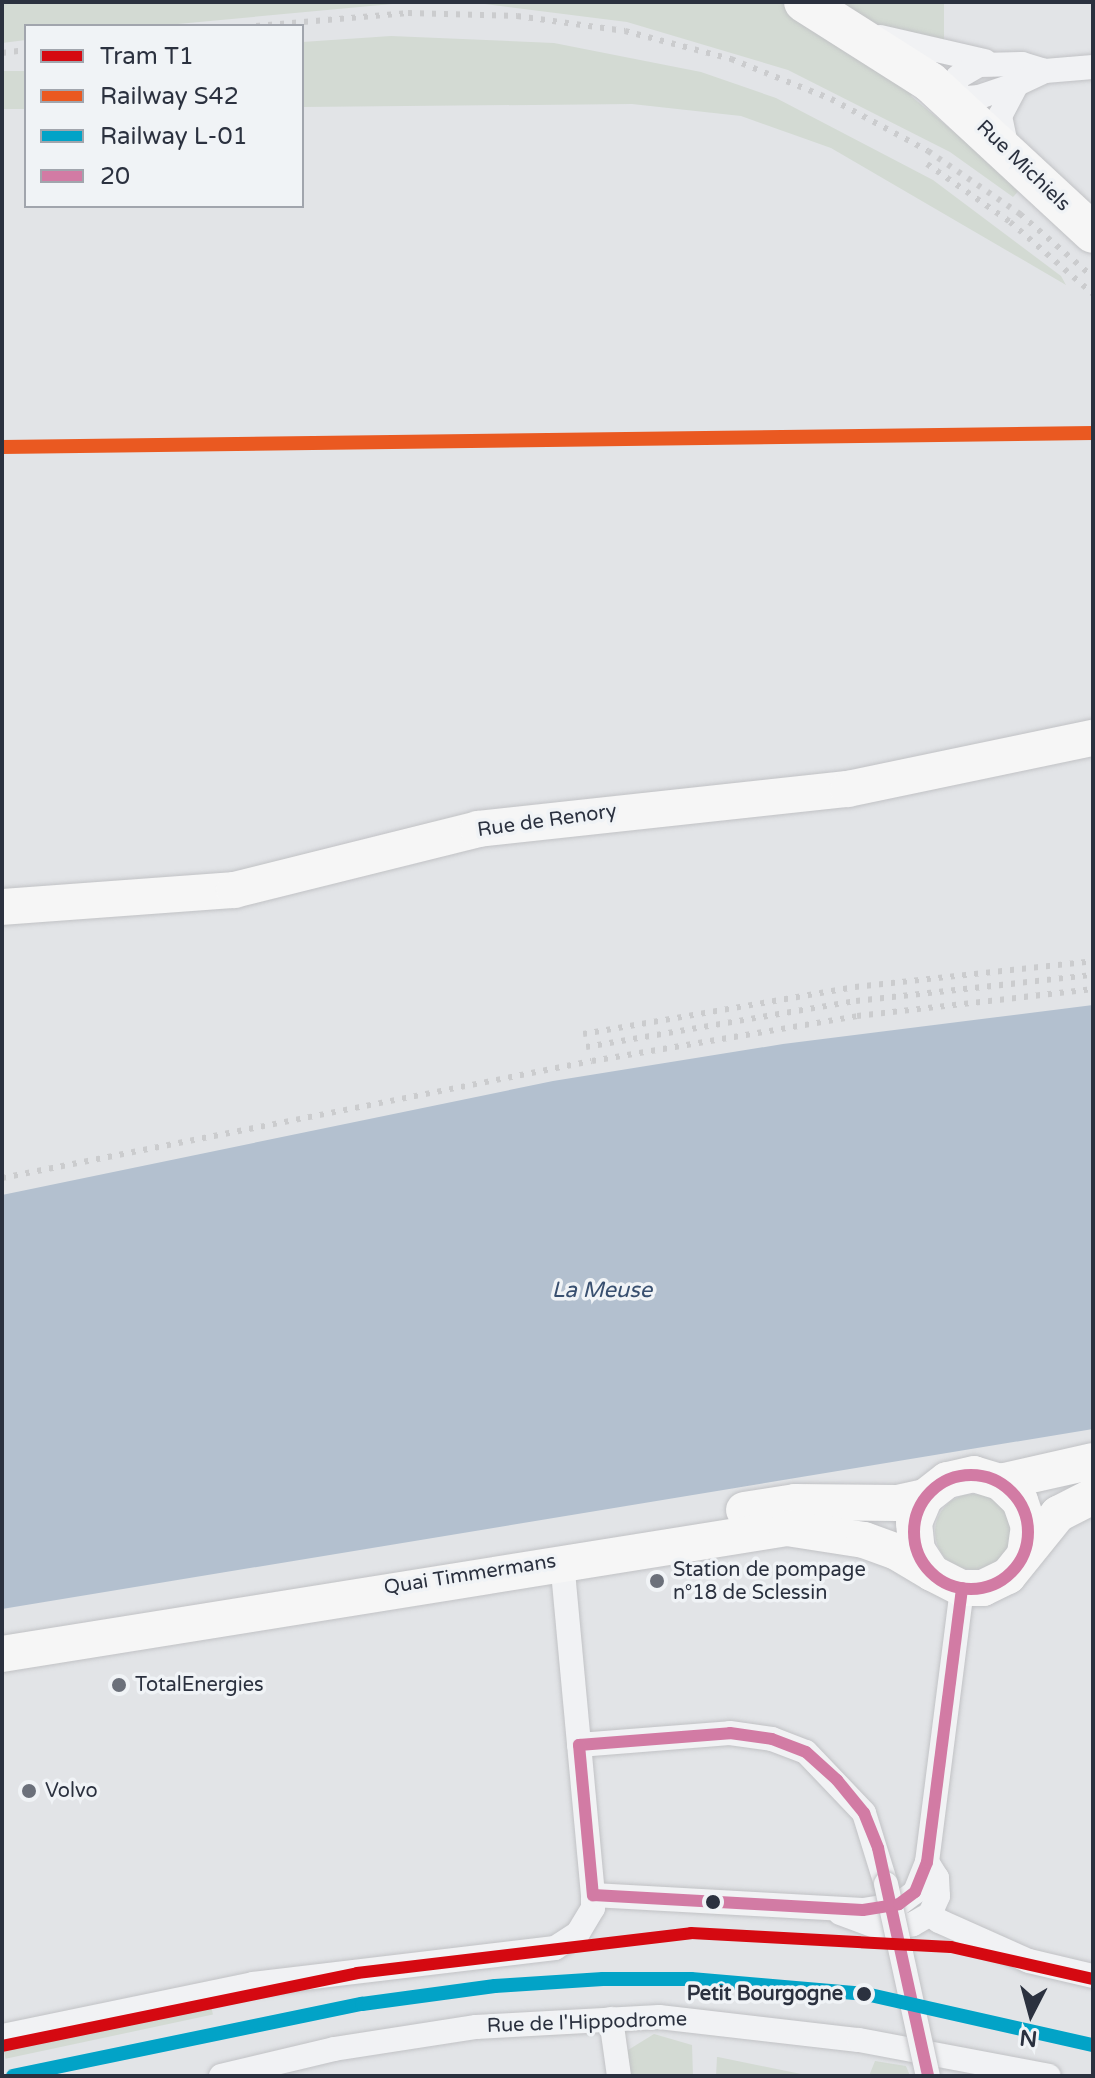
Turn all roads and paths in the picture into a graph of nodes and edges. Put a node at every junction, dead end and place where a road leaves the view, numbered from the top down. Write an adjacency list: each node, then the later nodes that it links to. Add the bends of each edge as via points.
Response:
1 (804, 2): 2 (main road, Rue Michiels)
2 (854, 30): 3 (street, via 953,57); 7 (main road, Rue Michiels)
3 (995, 62): 5 (street); 7 (street, via 965,70)
4 (1093, 67): 5 (street)
5 (1045, 71): 6 (street)
6 (1017, 84): 7 (street, via 980,97); 8 (street, via 1000,116)
7 (952, 99): 8 (main road, Rue Michiels)
8 (1007, 150): 9 (main road, Rue Michiels)
9 (1093, 233)
10 (1093, 738): 11 (main road, Rue de Renory, via 848,789 478,829 234,890)
11 (2, 907)
12 (1093, 1461): 13 (main road)
13 (1000, 1482): 15 (main road, via 974,1474 947,1480); 16 (main road, via 1020,1501 1029,1527)
14 (1093, 1496): 16 (main road, via 1058,1514)
15 (925, 1497): 18 (main road, via 914,1523 917,1550); 19 (main road, Quai Timmermans, via 897,1503 795,1502)
16 (1025, 1554): 18 (main road, via 1008,1576 983,1588)
17 (562, 1560): 18 (main road, Quai Timmermans, via 787,1528 864,1540); 20 (main road, Quai Timmermans); 21 (street)
18 (947, 1581): 22 (street)
19 (2, 1631)
20 (2, 1654)
21 (579, 1745): 23 (street); 31 (street, bridge, via 730,1733 772,1739 806,1752 864,1813 886,1884)
22 (932, 1870): 24 (street, via 915,1892 883,1908); 25 (street, via 938,1896)
23 (593, 1895): 24 (street); 28 (street, via 587,1921 555,1948 253,1984)
24 (831, 1908): 25 (street, via 861,1925 883,1929 913,1924)
25 (930, 1914): 26 (street, via 964,1935 1029,1961)
26 (1093, 1976)
27 (611, 2019): 29 (street, Rue de l'Hippodrome, via 476,2027 334,2049); 30 (street); 32 (street, Rue de l'Hippodrome, via 702,2020 859,2040)
28 (2, 2036)
29 (221, 2076)
30 (619, 2076)
31 (928, 2076)
32 (1049, 2076)

